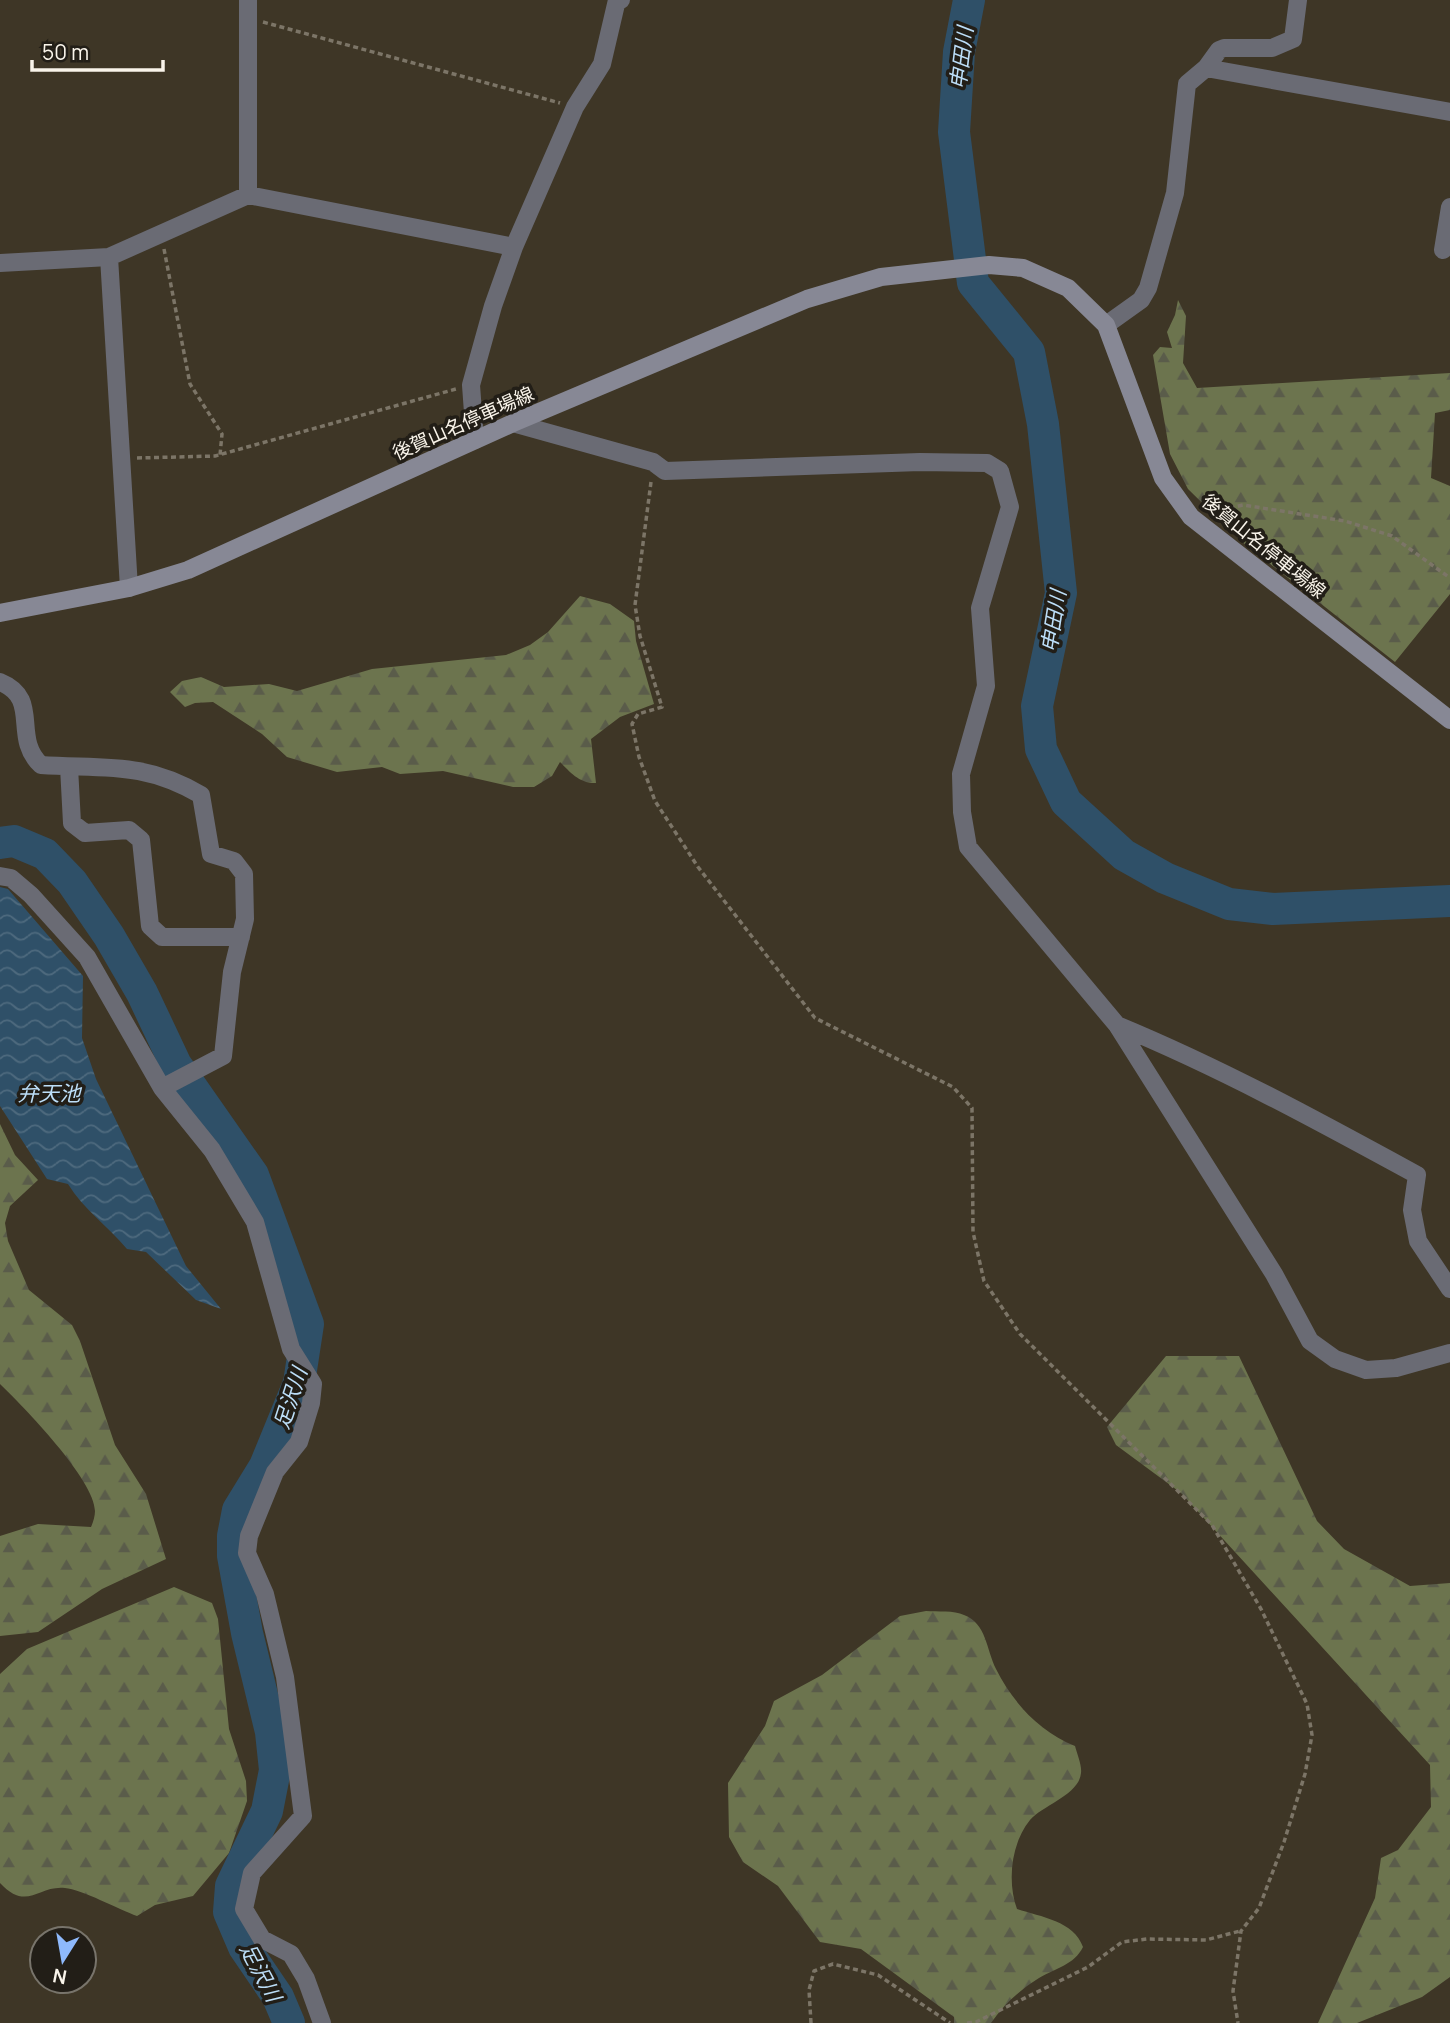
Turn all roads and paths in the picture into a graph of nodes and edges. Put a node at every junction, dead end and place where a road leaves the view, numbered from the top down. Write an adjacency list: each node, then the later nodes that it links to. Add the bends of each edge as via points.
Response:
1 (618, 0): 5 (street, via 602,64)
2 (1298, 0): 4 (street, via 1293,39 1272,48 1224,48)
3 (248, 9): 5 (path); 7 (street)
4 (1206, 68): 6 (street); 14 (street, via 1187,84 1175,193 1148,288 1141,300)
5 (575, 107): 10 (street)
6 (1450, 113)
7 (248, 195): 9 (street); 10 (street)
8 (1450, 207): 11 (street)
9 (161, 234): 12 (street); 18 (path, via 190,384 222,434)
10 (514, 247): 15 (street)
11 (1443, 250)
12 (110, 257): 13 (street); 19 (street)
13 (0, 263)
14 (1106, 325): 16 (main road, 後賀山名停車場線, via 1068,288 1023,268 989,265 881,277 807,299); 21 (main road, 後賀山名停車場線, via 1163,478)
15 (471, 385): 17 (street); 18 (path)
16 (513, 423): 17 (main road, 後賀山名停車場線); 20 (street)
17 (475, 440): 23 (main road, 後賀山名停車場線, via 188,570)
18 (220, 455): 19 (path)
19 (121, 459): 23 (street)
20 (653, 462): 30 (street, via 665,471 933,462 987,463 1000,471 1010,507 980,608 986,686 961,774 968,847); 34 (path, via 635,605 662,707 638,714 632,724 654,801 698,867 815,1017 953,1087 972,1108 973,1232 984,1281 1020,1334 1212,1525 1261,1609 1307,1704 1312,1735 1305,1774 1259,1908)
21 (1191, 517): 22 (path, via 1243,505 1345,521 1392,536); 26 (main road, 後賀山名停車場線)
22 (1450, 578)
23 (129, 588): 24 (main road, 後賀山名停車場線)
24 (0, 613)
25 (0, 682): 27 (street, via 21,695 32,756 41,765)
26 (1450, 720)
27 (69, 767): 29 (street, via 123,766 176,780 201,795 211,854 234,861 244,874); 29 (street, via 72,822 85,833 129,830 141,840 150,926 162,937)
28 (0, 876): 31 (street, via 11,877 31,895 87,957)
29 (241, 937): 31 (street, via 232,972 223,1056)
30 (1116, 1025): 32 (street, via 1272,1095 1417,1175 1412,1210 1418,1241); 33 (street, via 1310,1341 1335,1359 1366,1370 1396,1368)
31 (162, 1088): 35 (street, via 212,1150 255,1222 291,1349 313,1384 299,1442 275,1472 248,1536 247,1553 265,1594 285,1677 303,1816 252,1873 244,1909 262,1939 290,1954 306,1979)
32 (1450, 1289)
33 (1450, 1353)
34 (1241, 1931): 38 (path, via 1206,1940 1122,1942 1088,1967); 39 (path, via 1233,1991)
35 (322, 2023)
36 (811, 2023): 37 (path, via 808,1990 814,1971 833,1964 878,1975)
37 (950, 2023)
38 (967, 2023)
39 (1238, 2023)

